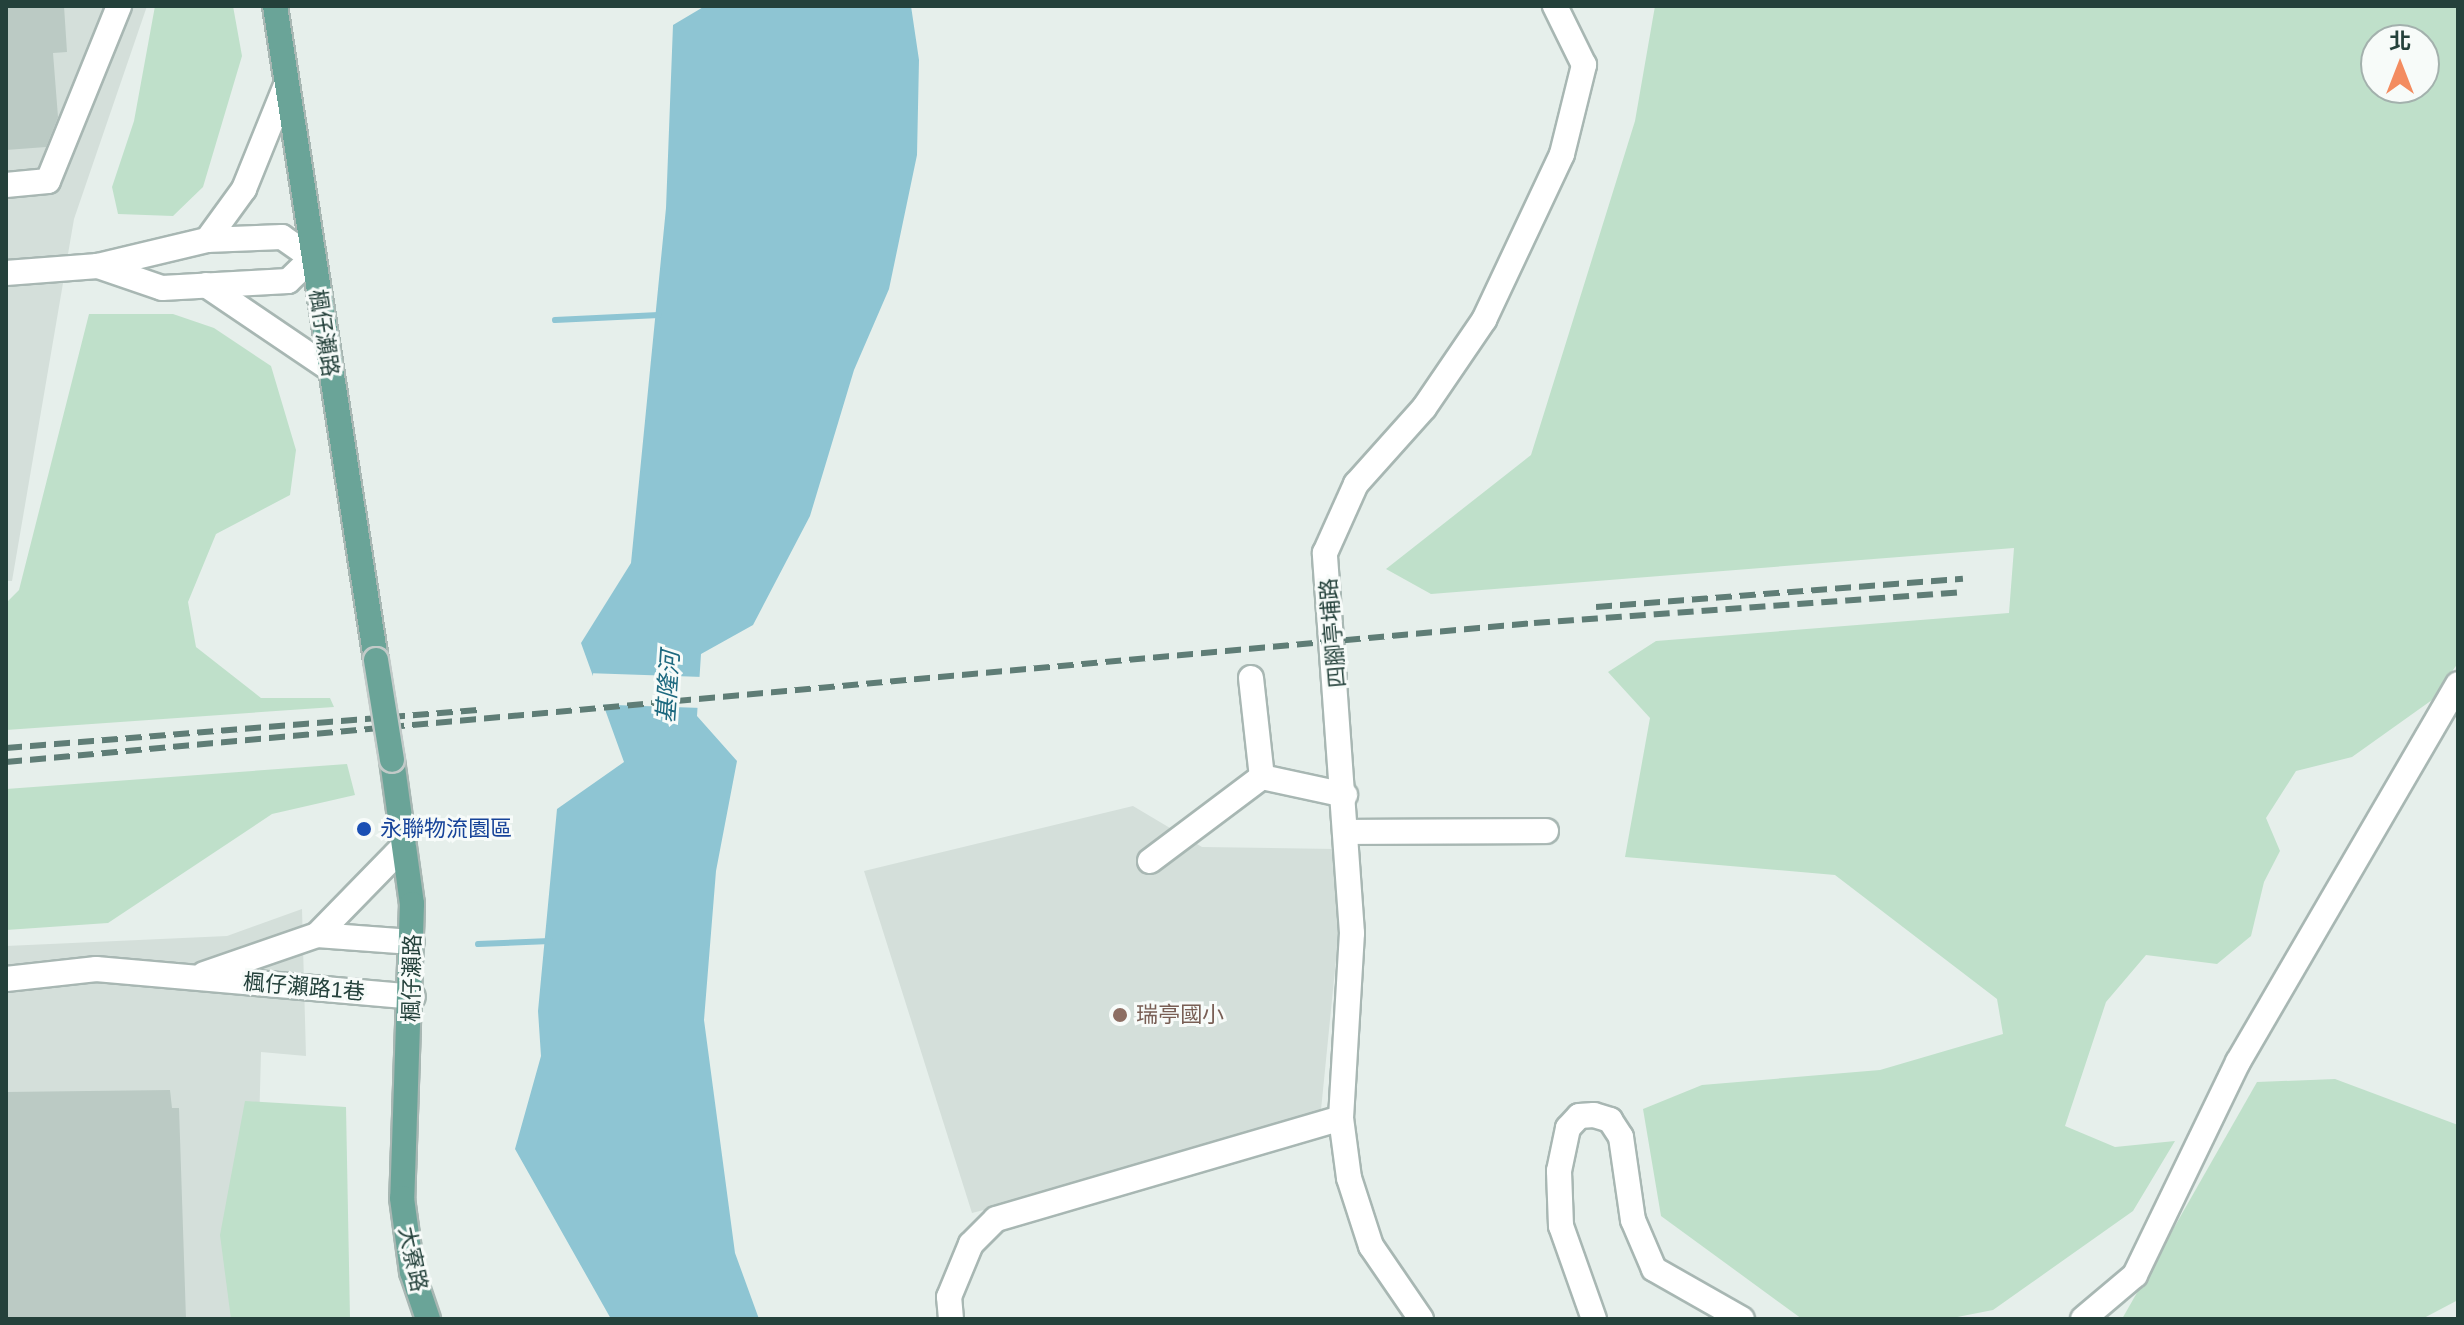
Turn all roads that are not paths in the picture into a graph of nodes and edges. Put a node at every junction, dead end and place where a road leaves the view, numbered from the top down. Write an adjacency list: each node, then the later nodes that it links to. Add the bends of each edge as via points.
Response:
1 (119, 6): 5 (street, via 48,181)
2 (275, 6): 4 (main road, 楓仔瀨路)
3 (1555, 6): 15 (street, 四腳亭埔路, via 1584,65 1562,154 1484,320 1424,408 1356,484 1325,553)
4 (286, 85): 6 (street, via 244,189); 7 (main road, 楓仔瀨路)
5 (6, 185)
6 (207, 240): 7 (street, via 282,237); 8 (street)
7 (312, 258): 10 (street, via 288,281); 11 (main road, 楓仔瀨路)
8 (98, 266): 9 (street); 10 (street, via 162,288)
9 (6, 273)
10 (206, 285): 11 (street)
11 (330, 369): 18 (main road, 楓仔瀨路, bridge)
12 (1251, 678): 14 (street)
13 (2458, 684): 32 (street, via 2238,1062 2135,1275)
14 (1262, 777): 15 (street); 19 (street)
15 (1345, 795): 17 (street, 四腳亭埔路)
16 (1546, 831): 17 (street)
17 (1347, 832): 25 (street, 四腳亭埔路, via 1352,933)
18 (404, 846): 20 (street, 楓仔瀨路1巷); 21 (main road, 楓仔瀨路)
19 (1150, 861)
20 (317, 935): 21 (street, 楓仔瀨路1巷); 22 (street, 楓仔瀨路1巷)
21 (412, 942): 24 (main road, 楓仔瀨路)
22 (194, 978): 23 (street, 楓仔瀨路1巷, via 96,969); 24 (street, 楓仔瀨路1巷)
23 (6, 979)
24 (413, 997): 26 (main road, 楓仔瀨路)
25 (1341, 1118): 28 (street, via 996,1219 971,1244 949,1297); 29 (street, 四腳亭埔路, via 1349,1178 1371,1246)
26 (402, 1198): 27 (main road, 大寮路, via 412,1272)
27 (428, 1319)
28 (951, 1319)
29 (1421, 1319)
30 (1594, 1319): 31 (street, via 1561,1226 1559,1171 1568,1128 1579,1116 1594,1115 1610,1120 1621,1137 1636,1233 1654,1269)
31 (1742, 1319)
32 (2083, 1319)

